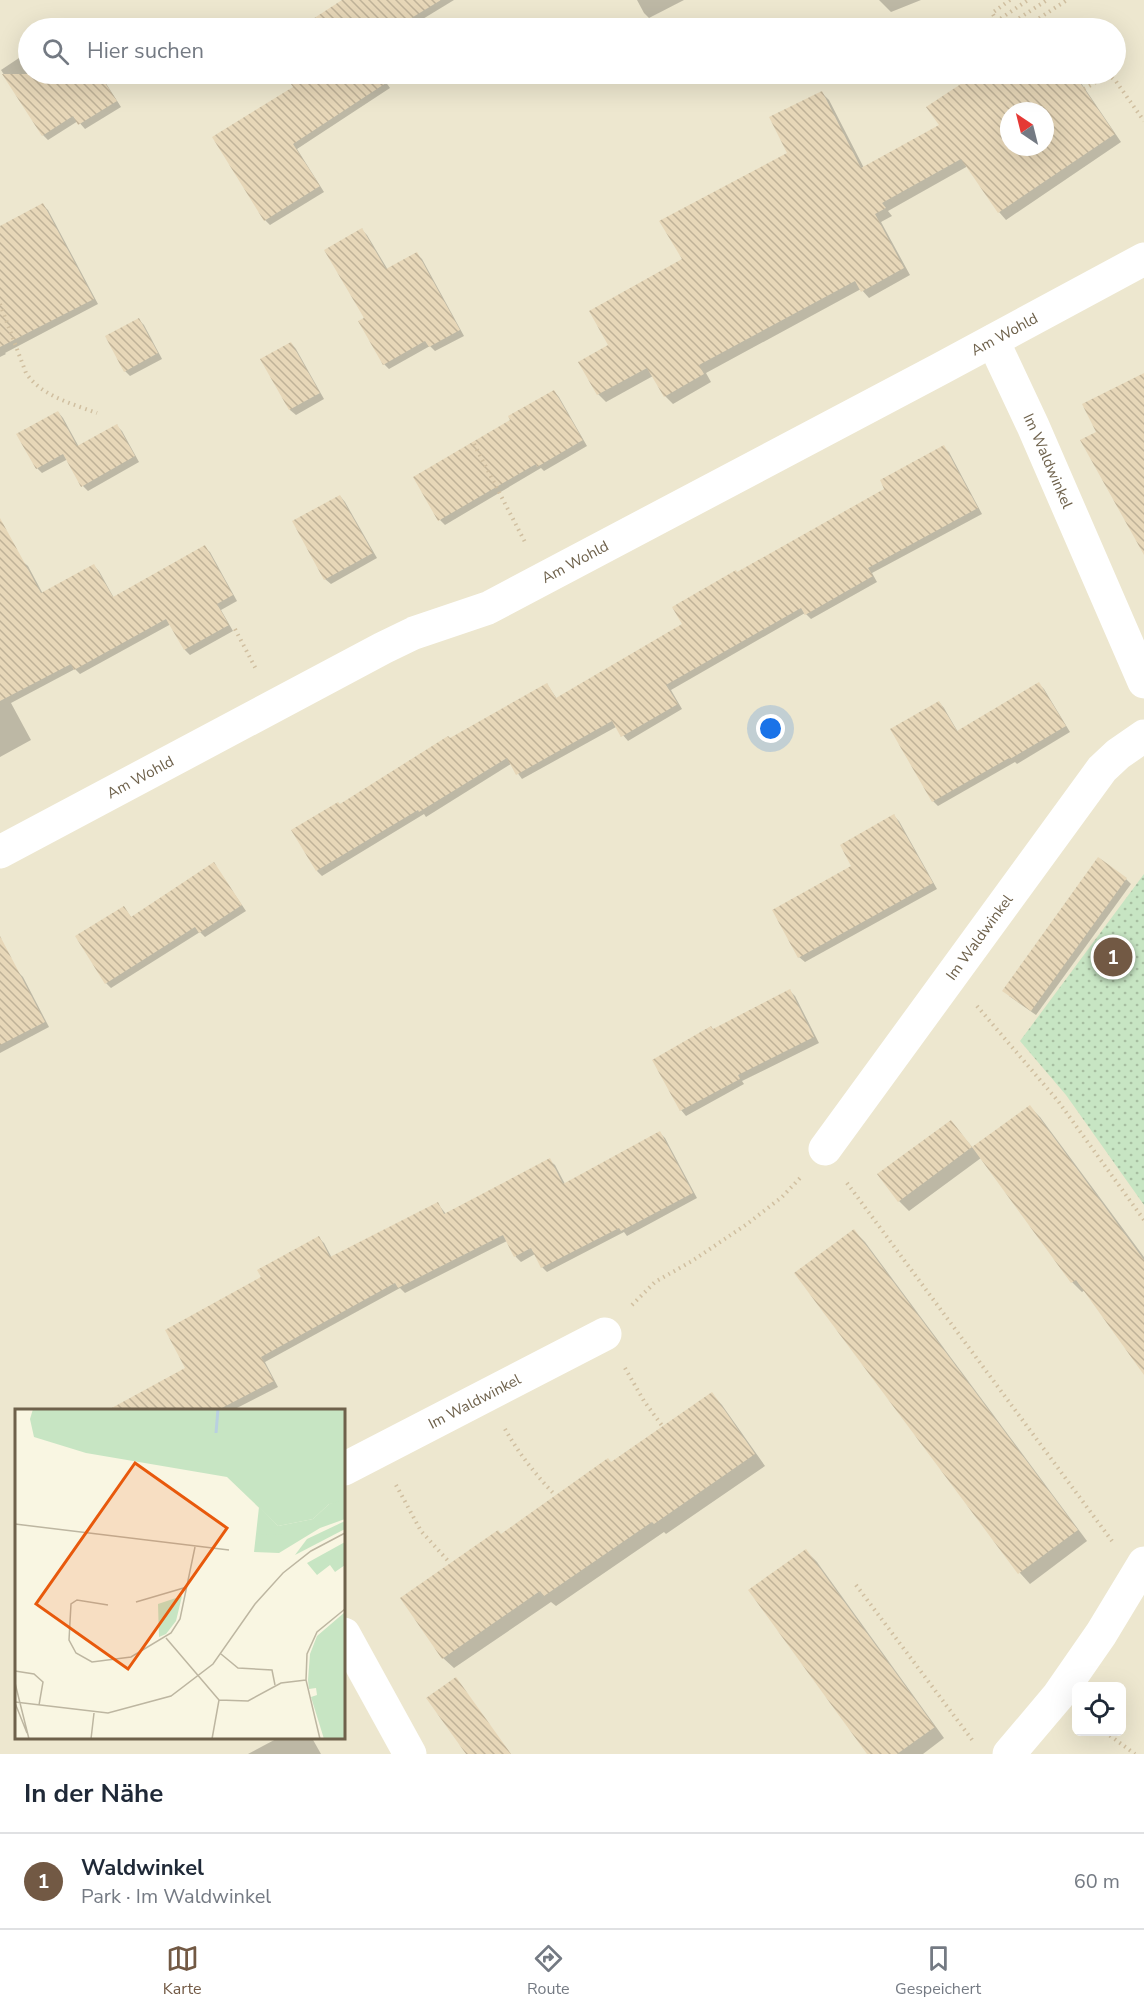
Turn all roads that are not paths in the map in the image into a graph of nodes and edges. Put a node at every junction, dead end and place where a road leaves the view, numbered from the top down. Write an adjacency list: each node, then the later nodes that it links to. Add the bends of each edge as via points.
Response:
1 (1144, 259): 2 (street, Am Wohld)
2 (993, 341): 3 (street, Im Waldwinkel); 5 (street, Am Wohld, via 488,608 383,648)
3 (1144, 682)
4 (1144, 736): 6 (street, Im Waldwinkel, via 1102,769)
5 (0, 852)
6 (825, 1149)
7 (605, 1334): 8 (street, Im Waldwinkel)
8 (345, 1468)
9 (1141, 1570): 11 (street, via 1058,1696)
10 (345, 1636): 12 (street)
11 (994, 1751)
12 (410, 1754)

